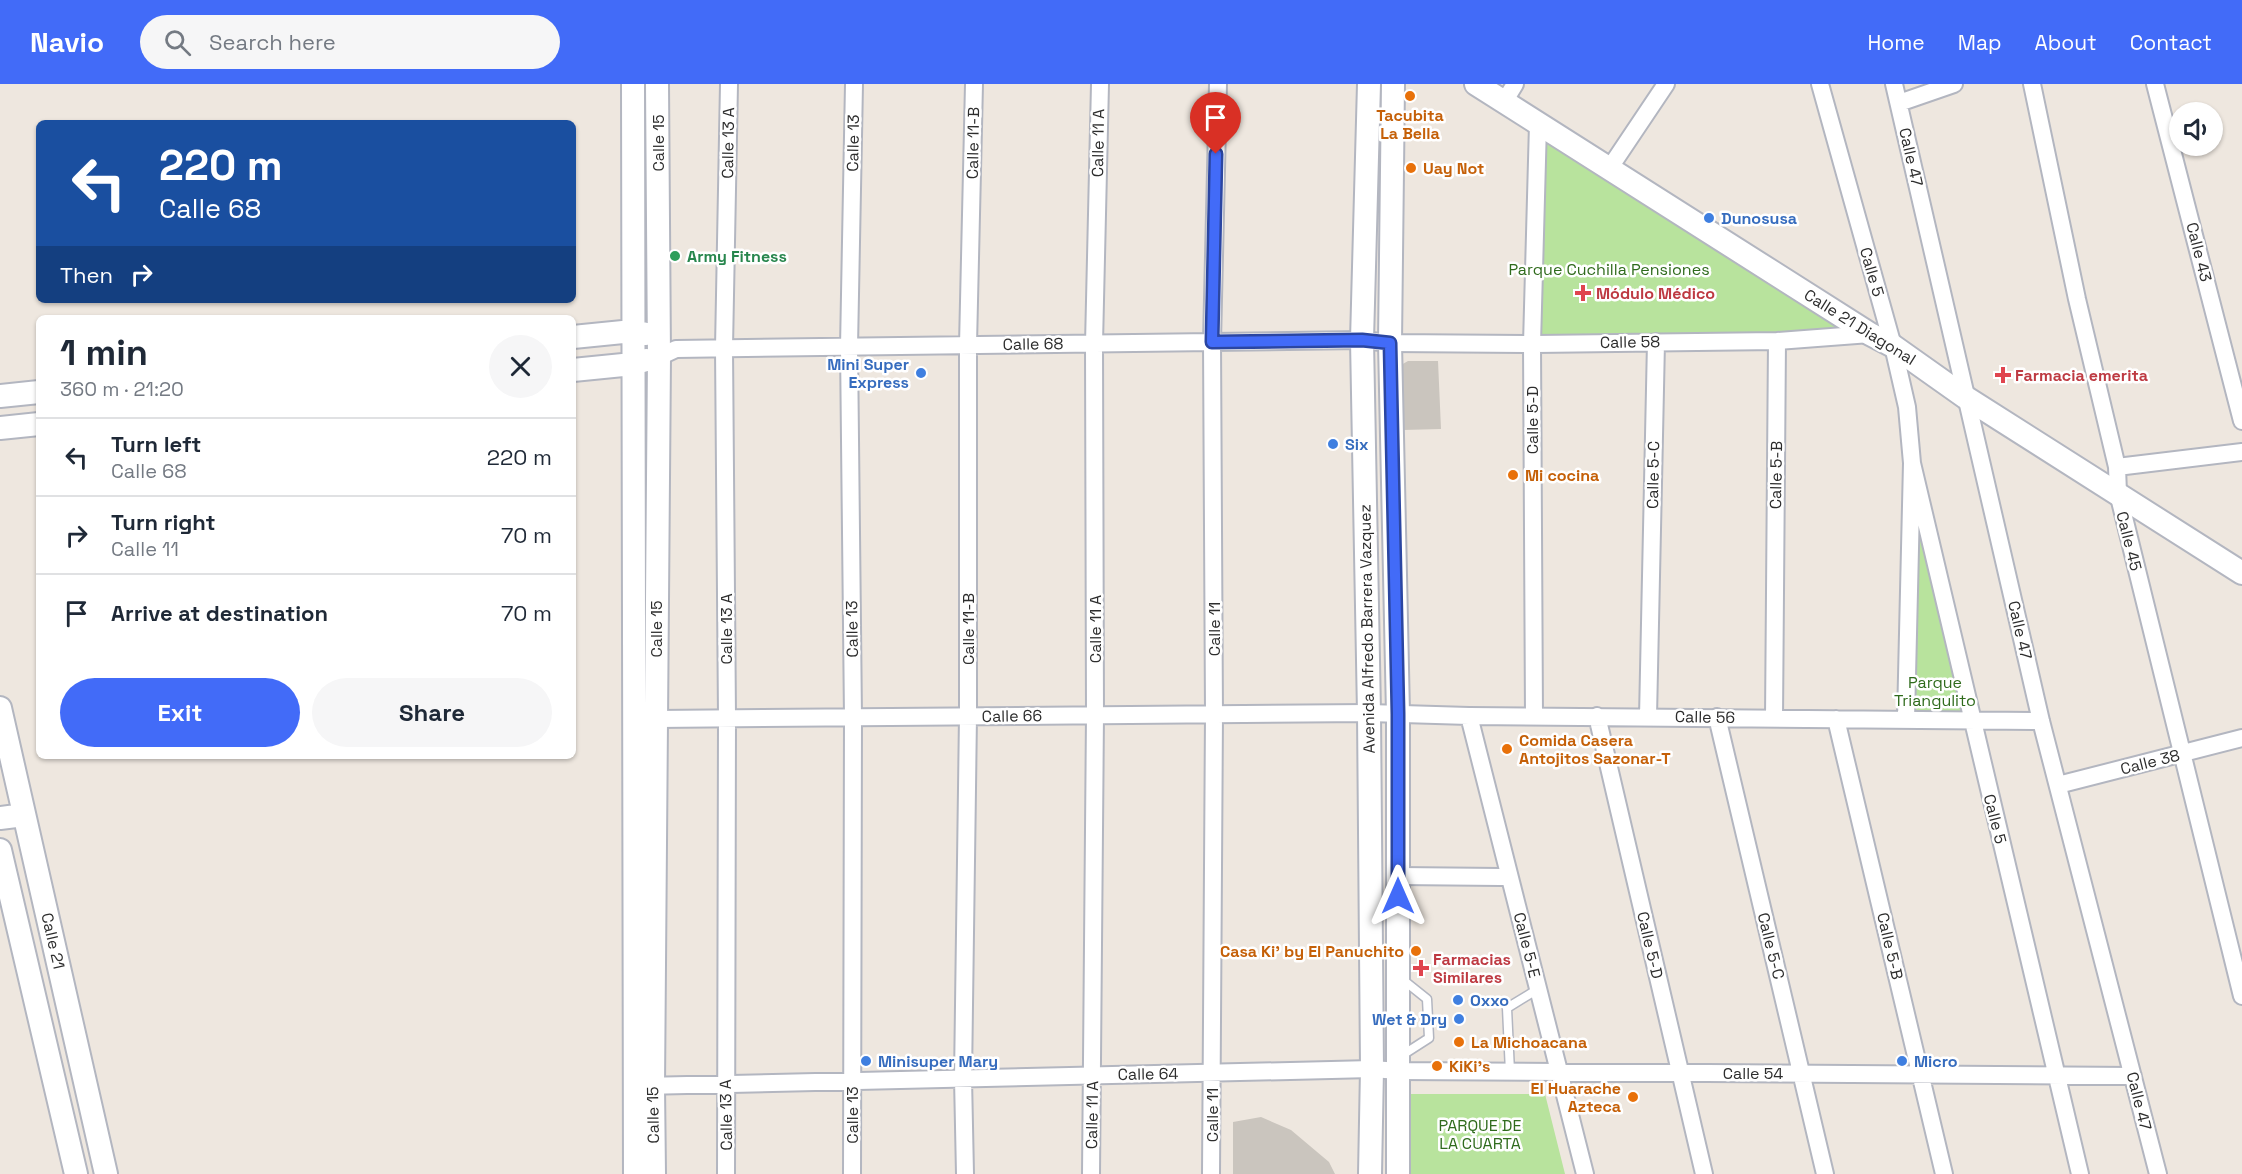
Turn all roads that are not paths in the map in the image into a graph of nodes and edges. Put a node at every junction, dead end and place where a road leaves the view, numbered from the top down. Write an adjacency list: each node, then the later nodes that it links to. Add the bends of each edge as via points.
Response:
1 (633, 84): 21 (street, Calle 15)
2 (657, 84): 34 (street, Calle 15)
3 (729, 84): 35 (street, Calle 13 A)
4 (854, 84): 33 (street, Calle 13)
5 (974, 84): 31 (street, Calle 11-B)
6 (1100, 84): 29 (street, Calle 11 A)
7 (1218, 84): 26 (street, Calle 11)
8 (1370, 84): 24 (street, Avenida Alfredo Barrera Vazquez)
9 (1393, 84): 28 (street, Avenida Alfredo Barrera Vazquez)
10 (1476, 84): 17 (street, Calle 21 Diagonal)
11 (1666, 84): 20 (street)
12 (1820, 84): 32 (street, Calle 5)
13 (1894, 84): 18 (street, Calle 47)
14 (1954, 84): 18 (street)
15 (2032, 84): 46 (street, Calle 45)
16 (2155, 84): 41 (street, Calle 43)
17 (1509, 93): 19 (street, Calle 21 Diagonal)
18 (1899, 103): 40 (street, Calle 47)
19 (1538, 123): 20 (street, Calle 21 Diagonal); 30 (street, Calle 5-D)
20 (1610, 170): 22 (street, Calle 21 Diagonal)
21 (633, 331): 23 (street); 34 (street); 36 (street, Calle 15)
22 (1870, 334): 25 (street, Calle 58); 32 (street, Calle 21 Diagonal)
23 (576, 337)
24 (1362, 340): 26 (street, Calle 68); 28 (street, Calle 68); 50 (street, Avenida Alfredo Barrera Vazquez)
25 (1777, 341): 27 (street, Calle 58); 62 (street, Calle 5-B)
26 (1212, 342): 29 (street, Calle 68); 51 (street, Calle 11)
27 (1656, 342): 30 (street, Calle 58); 59 (street, Calle 5-C)
28 (1390, 343): 30 (street, Calle 58); 52 (street, Avenida Alfredo Barrera Vazquez)
29 (1094, 344): 31 (street, Calle 68); 53 (street, Calle 11 A)
30 (1532, 344): 55 (street, Calle 5-D)
31 (968, 345): 33 (street, Calle 68); 58 (street, Calle 11-B)
32 (1893, 346): 40 (street, Calle 21 Diagonal); 45 (street, Calle 5, via 1907,407)
33 (849, 347): 35 (street, Calle 68); 57 (street, Calle 13)
34 (664, 348): 35 (street, Calle 68); 36 (street); 63 (street, Calle 15)
35 (724, 348): 61 (street, Calle 13 A)
36 (633, 364): 37 (street); 93 (street, Calle 15)
37 (576, 370)
38 (36, 392): 39 (street)
39 (0, 396)
40 (1965, 396): 47 (street, Calle 21 Diagonal); 67 (street, Calle 47)
41 (2242, 421)
42 (36, 424): 43 (street)
43 (0, 428)
44 (2242, 452): 46 (street)
45 (1912, 463): 65 (street, Calle 5); 66 (street, Calle 5)
46 (2117, 467): 47 (street, Calle 45)
47 (2118, 494): 48 (street, Calle 21 Diagonal); 69 (street, Calle 45)
48 (2242, 573)
49 (0, 708): 71 (street, Calle 21)
50 (1369, 713): 51 (street, Calle 66); 52 (street, Calle 56); 80 (street, Avenida Alfredo Barrera Vazquez)
51 (1214, 714): 53 (street, Calle 66); 83 (street, Calle 11)
52 (1398, 714): 54 (street, Calle 56); 74 (street, Avenida Alfredo Barrera Vazquez)
53 (1095, 715): 58 (street, Calle 66); 87 (street, Calle 11 A)
54 (1469, 716): 55 (street, Calle 56); 75 (street, Calle 5-E)
55 (1534, 716): 56 (street, Calle 56)
56 (1597, 716): 59 (street, Calle 56); 84 (street, Calle 5-D)
57 (853, 717): 58 (street, Calle 66); 61 (street, Calle 66); 91 (street, Calle 13)
58 (968, 717): 90 (street, Calle 11-B)
59 (1648, 717): 60 (street, Calle 56)
60 (1717, 717): 62 (street, Calle 56); 85 (street, Calle 5-C)
61 (727, 718): 63 (street, Calle 66); 92 (street, Calle 13 A)
62 (1774, 718): 64 (street, Calle 56)
63 (656, 719): 93 (street, Calle 15)
64 (1836, 719): 65 (street, Calle 56); 86 (street, Calle 5-B)
65 (1906, 719): 66 (street, Calle 56)
66 (1971, 721): 67 (street, Calle 56); 88 (street, Calle 5)
67 (2041, 721): 70 (street, Calle 47)
68 (2242, 738): 69 (street, Calle 38)
69 (2181, 754): 70 (street, Calle 38); 78 (street, Calle 45)
70 (2058, 785): 89 (street, Calle 47)
71 (24, 815): 72 (street); 94 (street, Calle 21)
72 (0, 818)
73 (0, 850): 95 (street, Calle 21)
74 (1398, 876): 75 (street); 76 (street, Avenida Alfredo Barrera Vazquez)
75 (1509, 876): 77 (street, Calle 5-E)
76 (1399, 977): 79 (street, Avenida Alfredo Barrera Vazquez); 79 (lane, via 1427,999 1429,1038)
77 (1538, 989): 81 (street, Calle 5-E); 82 (lane, via 1507,1008)
78 (2242, 996)
79 (1399, 1065): 80 (street, Calle 54); 82 (street, Calle 54); 106 (street, Avenida Alfredo Barrera Vazquez)
80 (1372, 1069): 83 (street, Calle 64); 105 (street, Avenida Alfredo Barrera Vazquez)
81 (1559, 1071): 82 (street, Calle 54); 84 (street, Calle 54); 107 (street, Calle 5-E)
82 (1510, 1072)
83 (1212, 1073): 87 (street, Calle 64); 104 (street, Calle 11)
84 (1679, 1073): 85 (street, Calle 54); 108 (street, Calle 5-D)
85 (1802, 1074): 86 (street, Calle 54); 109 (street, Calle 5-C)
86 (1921, 1074): 88 (street, Calle 54); 110 (street, Calle 5-B)
87 (1092, 1076): 90 (street, Calle 64); 103 (street, Calle 11 A)
88 (2058, 1076): 89 (street, Calle 54); 111 (street, Calle 5)
89 (2133, 1076): 112 (street, Calle 47)
90 (963, 1078): 91 (street, Calle 64); 102 (street, Calle 11-B)
91 (852, 1081): 92 (street, Calle 64); 101 (street, Calle 13)
92 (725, 1084): 93 (street, Calle 64); 100 (street, Calle 13 A)
93 (644, 1086): 98 (street, Calle 15); 99 (street, Calle 15)
94 (94, 1119): 95 (street); 97 (street, Calle 21)
95 (65, 1125): 96 (street, Calle 21)
96 (76, 1174)
97 (106, 1174)
98 (635, 1174)
99 (654, 1174)
100 (726, 1174)
101 (852, 1174)
102 (965, 1174)
103 (1091, 1174)
104 (1211, 1174)
105 (1370, 1174)
106 (1398, 1174)
107 (1585, 1174)
108 (1704, 1174)
109 (1825, 1174)
110 (1944, 1174)
111 (2080, 1174)
112 (2158, 1174)

